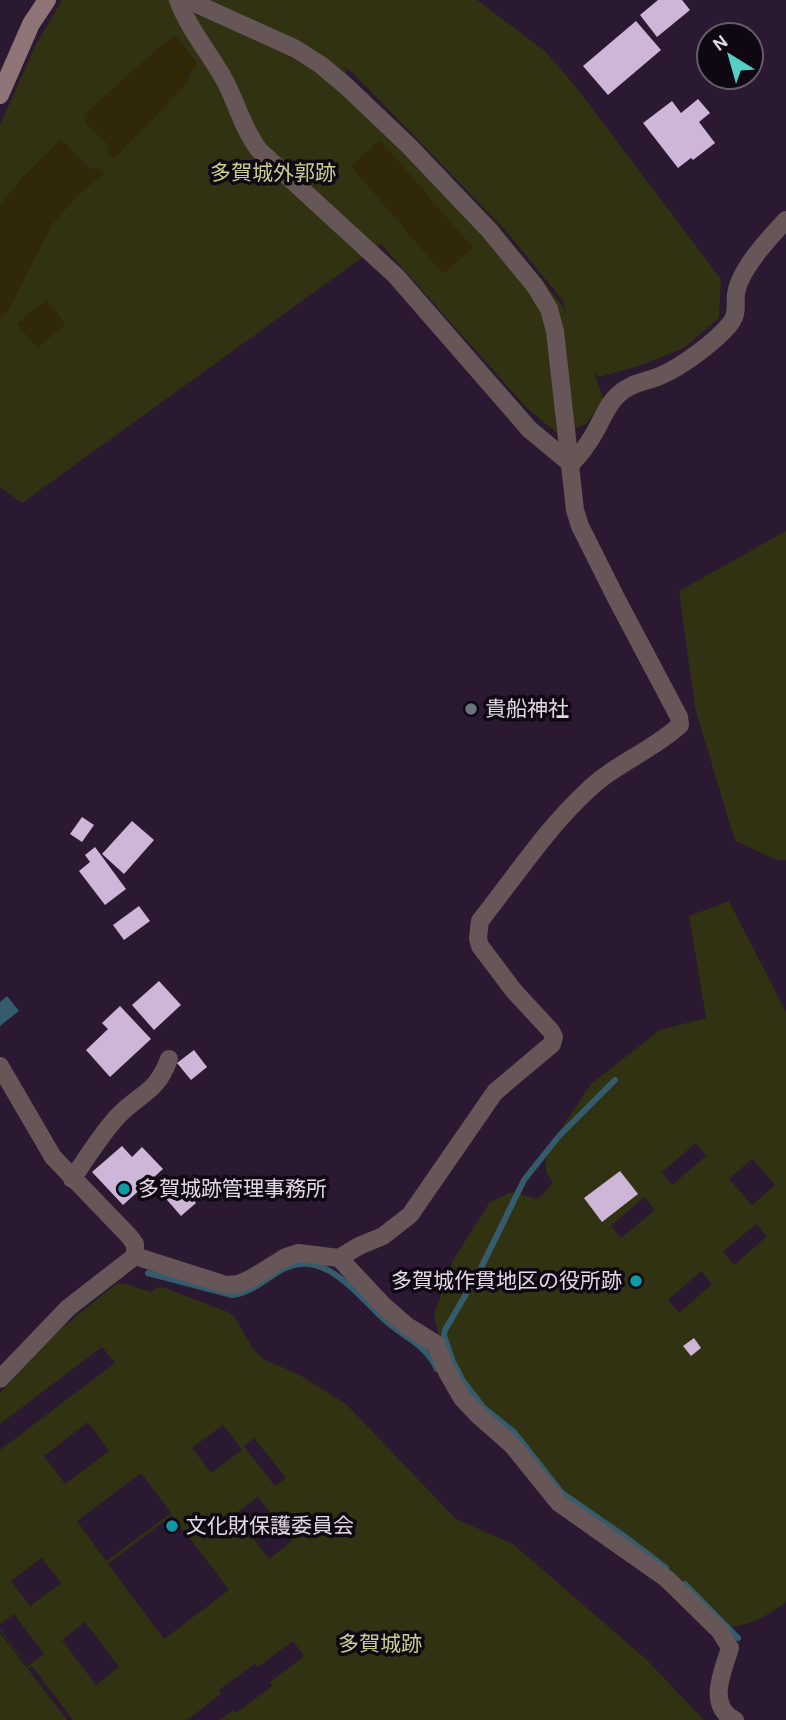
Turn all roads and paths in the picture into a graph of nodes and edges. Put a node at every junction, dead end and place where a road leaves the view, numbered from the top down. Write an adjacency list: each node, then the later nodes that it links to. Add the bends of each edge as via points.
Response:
1 (47, 0): 4 (street)
2 (178, 0): 6 (street, via 259,150 396,276 529,429)
3 (188, 0): 6 (street, via 321,65 489,230 549,309)
4 (0, 95)
5 (786, 220): 6 (street, via 741,278 737,313 729,325 677,366 619,393)
6 (571, 464): 11 (street, via 580,526 680,725 588,789 480,921 480,946 551,1031 552,1044 495,1092 410,1215 383,1236)
7 (169, 1059): 9 (street, via 162,1077 118,1115)
8 (0, 1066): 9 (street, via 50,1152)
9 (72, 1179): 10 (street, via 129,1236)
10 (135, 1256): 11 (street, via 226,1285 252,1279 298,1254); 12 (street, via 68,1308)
11 (339, 1258): 13 (street, via 383,1305 436,1344 462,1398 512,1445 559,1503 667,1580 720,1631 730,1648 717,1691 720,1706)
12 (0, 1378)
13 (735, 1720)

